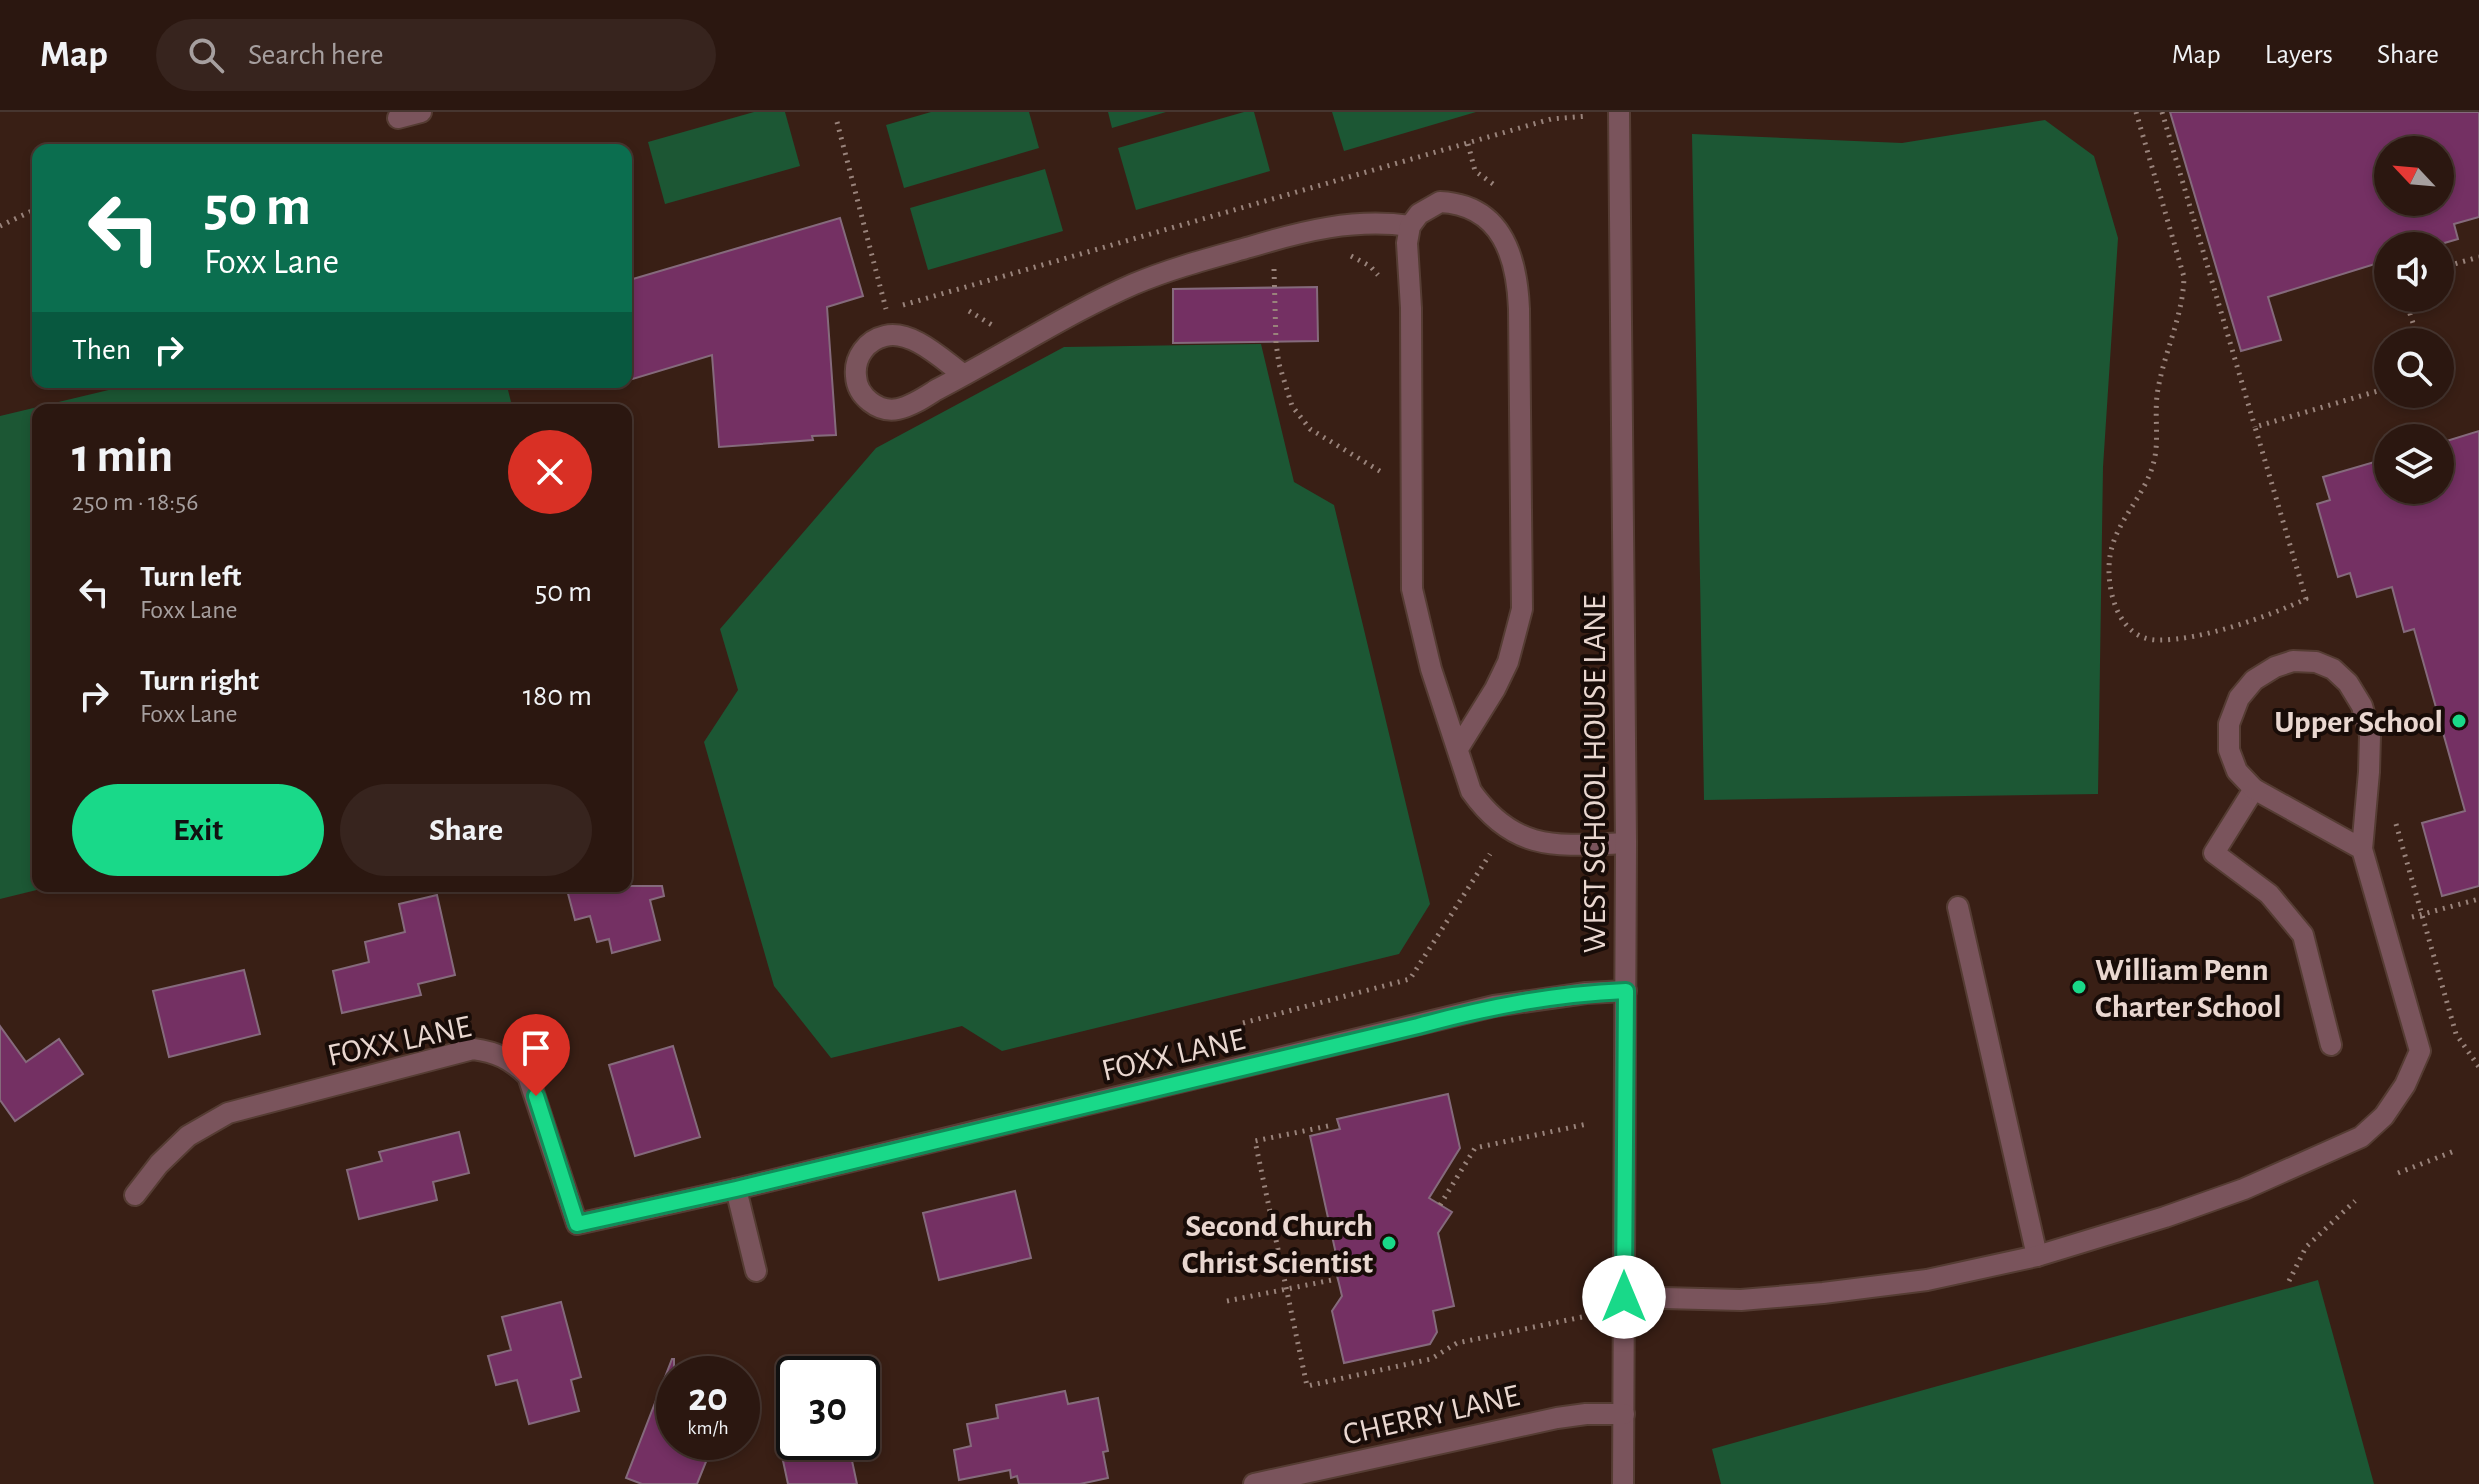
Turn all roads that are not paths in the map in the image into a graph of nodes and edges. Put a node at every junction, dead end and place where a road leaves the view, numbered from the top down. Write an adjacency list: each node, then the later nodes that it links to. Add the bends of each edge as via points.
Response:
1 (421, 112): 3 (street)
2 (1619, 112): 8 (street, WEST SCHOOL HOUSE LANE)
3 (398, 118)
4 (1410, 226): 5 (street, via 1335,225 1167,271 1083,309); 6 (street, via 1412,589 1431,669); 6 (street, via 1440,202 1466,207 1508,245 1518,284 1522,609 1508,662)
5 (964, 375): 5 (street, via 917,401 887,410 867,399 855,377 861,352 870,342 892,334 916,342)
6 (1459, 747): 8 (street, via 1471,791 1482,807 1518,834 1552,845)
7 (2254, 789): 9 (street); 9 (street, via 2237,771 2229,750 2229,724 2239,698 2254,680 2293,661 2333,669 2362,706 2370,735); 12 (street, via 2214,853 2269,894 2303,935)
8 (1626, 843): 11 (street, WEST SCHOOL HOUSE LANE)
9 (2362, 849): 15 (street, via 2420,1051 2384,1116 2361,1137 2244,1189)
10 (1958, 907): 15 (street)
11 (1626, 991): 13 (street, FOXX LANE, via 1494,1006); 17 (street, WEST SCHOOL HOUSE LANE)
12 (2331, 1045)
13 (736, 1189): 14 (street, FOXX LANE, via 577,1224 528,1076 512,1060 473,1049 228,1113 188,1136); 16 (street)
14 (135, 1195)
15 (2037, 1256): 17 (street, via 1927,1280 1823,1293 1741,1300)
16 (756, 1271)
17 (1624, 1297): 18 (street, WEST SCHOOL HOUSE LANE)
18 (1624, 1414): 19 (street, CHERRY LANE, via 1557,1418); 20 (street, WEST SCHOOL HOUSE LANE)
19 (1254, 1484)
20 (1623, 1484)

